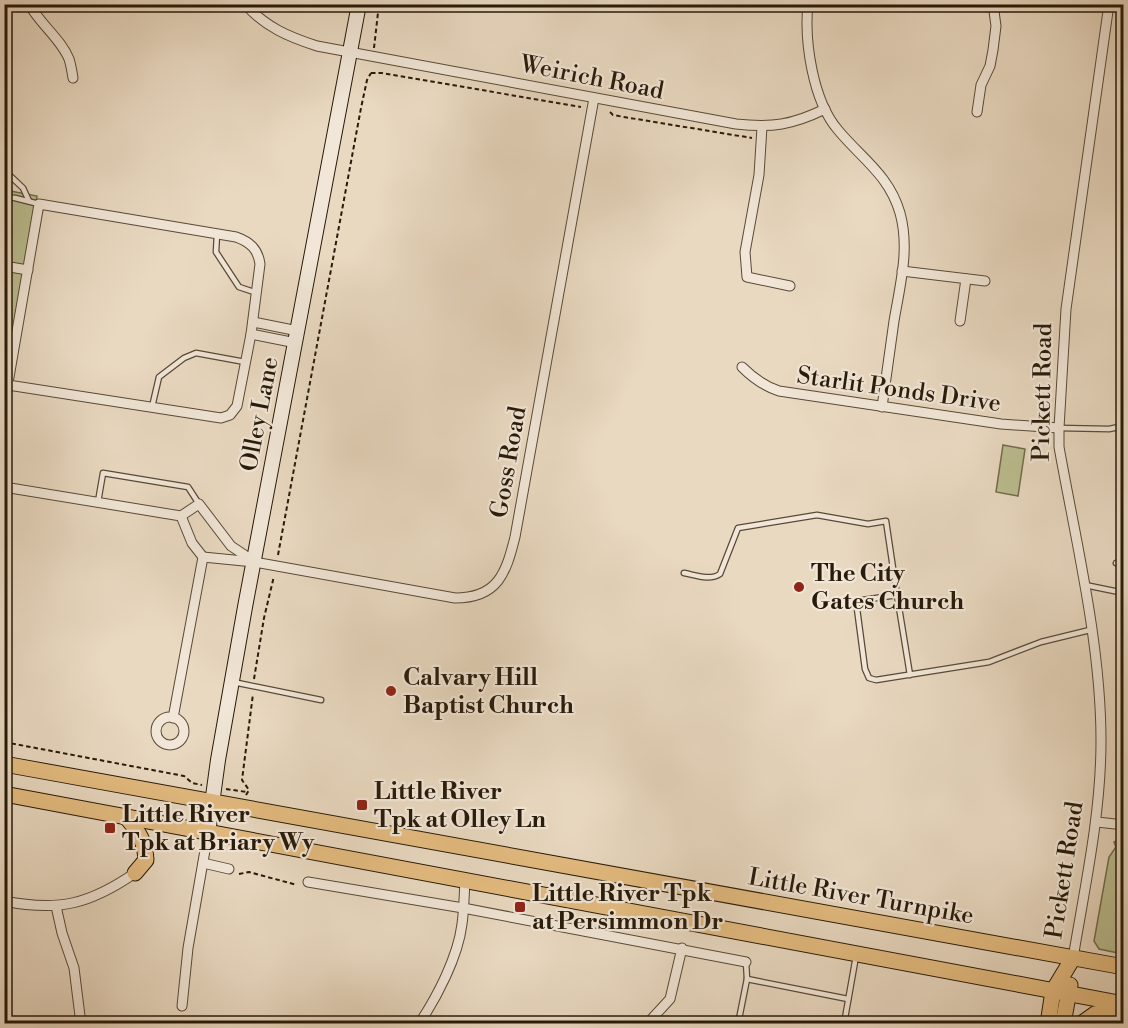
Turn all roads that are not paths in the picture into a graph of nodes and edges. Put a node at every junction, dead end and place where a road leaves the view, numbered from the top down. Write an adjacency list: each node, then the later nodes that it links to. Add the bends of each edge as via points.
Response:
1 (29, 4): 8 (street, via 69,58)
2 (245, 4): 7 (street, Weirich Road, via 290,38)
3 (359, 4): 7 (main road, Olley Lane)
4 (808, 4): 10 (street, via 809,50)
5 (993, 4): 11 (street, via 993,50)
6 (1109, 4): 36 (street, Pickett Road, via 1066,309)
7 (350, 52): 9 (street, Weirich Road); 28 (main road, Olley Lane)
8 (73, 78)
9 (594, 98): 12 (street, Weirich Road); 42 (street, Goss Road, via 514,537 503,575 486,591 455,598)
10 (825, 109): 12 (street, Weirich Road, via 800,121); 20 (street, via 836,128 876,169 892,193 903,230)
11 (977, 112)
12 (762, 127): 23 (street, via 760,166 745,252 747,277)
13 (4, 170): 15 (lane, via 23,188)
14 (4, 197): 15 (lane)
15 (29, 201): 16 (lane)
16 (39, 204): 17 (street); 19 (street)
17 (218, 234): 24 (lane, via 216,252 240,287); 24 (street, via 249,241 259,256)
18 (4, 267): 19 (street)
19 (28, 270): 31 (street)
20 (902, 271): 21 (street); 34 (street)
21 (966, 279): 22 (street); 25 (street)
22 (985, 281)
23 (790, 286)
24 (257, 293): 26 (street)
25 (960, 321)
26 (253, 322): 27 (street); 28 (street)
27 (251, 334): 28 (street); 29 (street)
28 (297, 337): 42 (main road, Olley Lane)
29 (245, 362): 33 (lane, via 196,353 184,358 159,377); 33 (street, via 237,406 230,415 221,418)
30 (742, 367): 34 (street, Starlit Ponds Drive, via 779,391)
31 (8, 385): 32 (street); 33 (street)
32 (4, 406)
33 (153, 407)
34 (882, 407): 36 (street, Starlit Ponds Drive)
35 (1124, 426): 36 (lane)
36 (1059, 428): 46 (street, Pickett Road)
37 (4, 487): 38 (street)
38 (98, 502): 39 (lane, via 103,473 188,487); 40 (street)
39 (199, 504): 40 (street); 42 (street, via 231,546)
40 (181, 516): 41 (street, via 192,543)
41 (203, 557): 42 (street, Goss Road); 53 (street)
42 (254, 561): 51 (main road, Olley Lane)
43 (1116, 563): 44 (lane)
44 (1124, 565)
45 (684, 573): 48 (lane, via 709,577 720,574 738,528 817,515 868,524 886,521)
46 (1083, 585): 47 (lane); 49 (street, Pickett Road)
47 (1124, 592)
48 (897, 595): 50 (lane); 50 (lane, via 856,601 866,669 869,678 876,680)
49 (1090, 630): 50 (lane, via 1041,642 989,662); 58 (street, Pickett Road, via 1100,717)
50 (910, 675)
51 (233, 682): 52 (lane); 56 (main road, Olley Lane)
52 (321, 700)
53 (173, 718)
54 (4, 764): 56 (main road, Little River Turnpike)
55 (4, 794): 57 (main road)
56 (212, 802): 60 (main road, Olley Lane); 71 (main road, Little River Turnpike)
57 (127, 818): 60 (main road); 63 (main road, via 146,846 146,860)
58 (1097, 822): 59 (street); 71 (street, Pickett Road)
59 (1124, 825)
60 (208, 833): 61 (street); 65 (main road)
61 (203, 863): 62 (street); 79 (street, via 184,969)
62 (231, 872)
63 (135, 873): 67 (street, via 87,900)
64 (308, 882): 68 (street)
65 (465, 882): 68 (street); 70 (main road)
66 (4, 901): 67 (street)
67 (56, 906): 81 (street, via 74,968)
68 (463, 908): 69 (street); 82 (street, via 454,952)
69 (682, 948): 72 (street); 83 (street, via 670,999)
70 (856, 954): 75 (main road); 77 (lane)
71 (1073, 958): 73 (main road, Little River Turnpike); 75 (main road, Pickett Road); 76 (main road, Pickett Road)
72 (746, 962): 74 (lane)
73 (1124, 968)
74 (747, 978): 77 (lane); 84 (lane)
75 (1053, 991): 76 (main road); 86 (main road, Pickett Road)
76 (1069, 994): 78 (main road); 87 (main road, Pickett Road)
77 (849, 999): 85 (lane)
78 (1124, 1004)
79 (182, 1006)
80 (1124, 1009): 88 (main road, via 1095,1014)
81 (81, 1023)
82 (419, 1023)
83 (647, 1023)
84 (738, 1023)
85 (844, 1023)
86 (1048, 1023)
87 (1063, 1023)
88 (1082, 1023)

